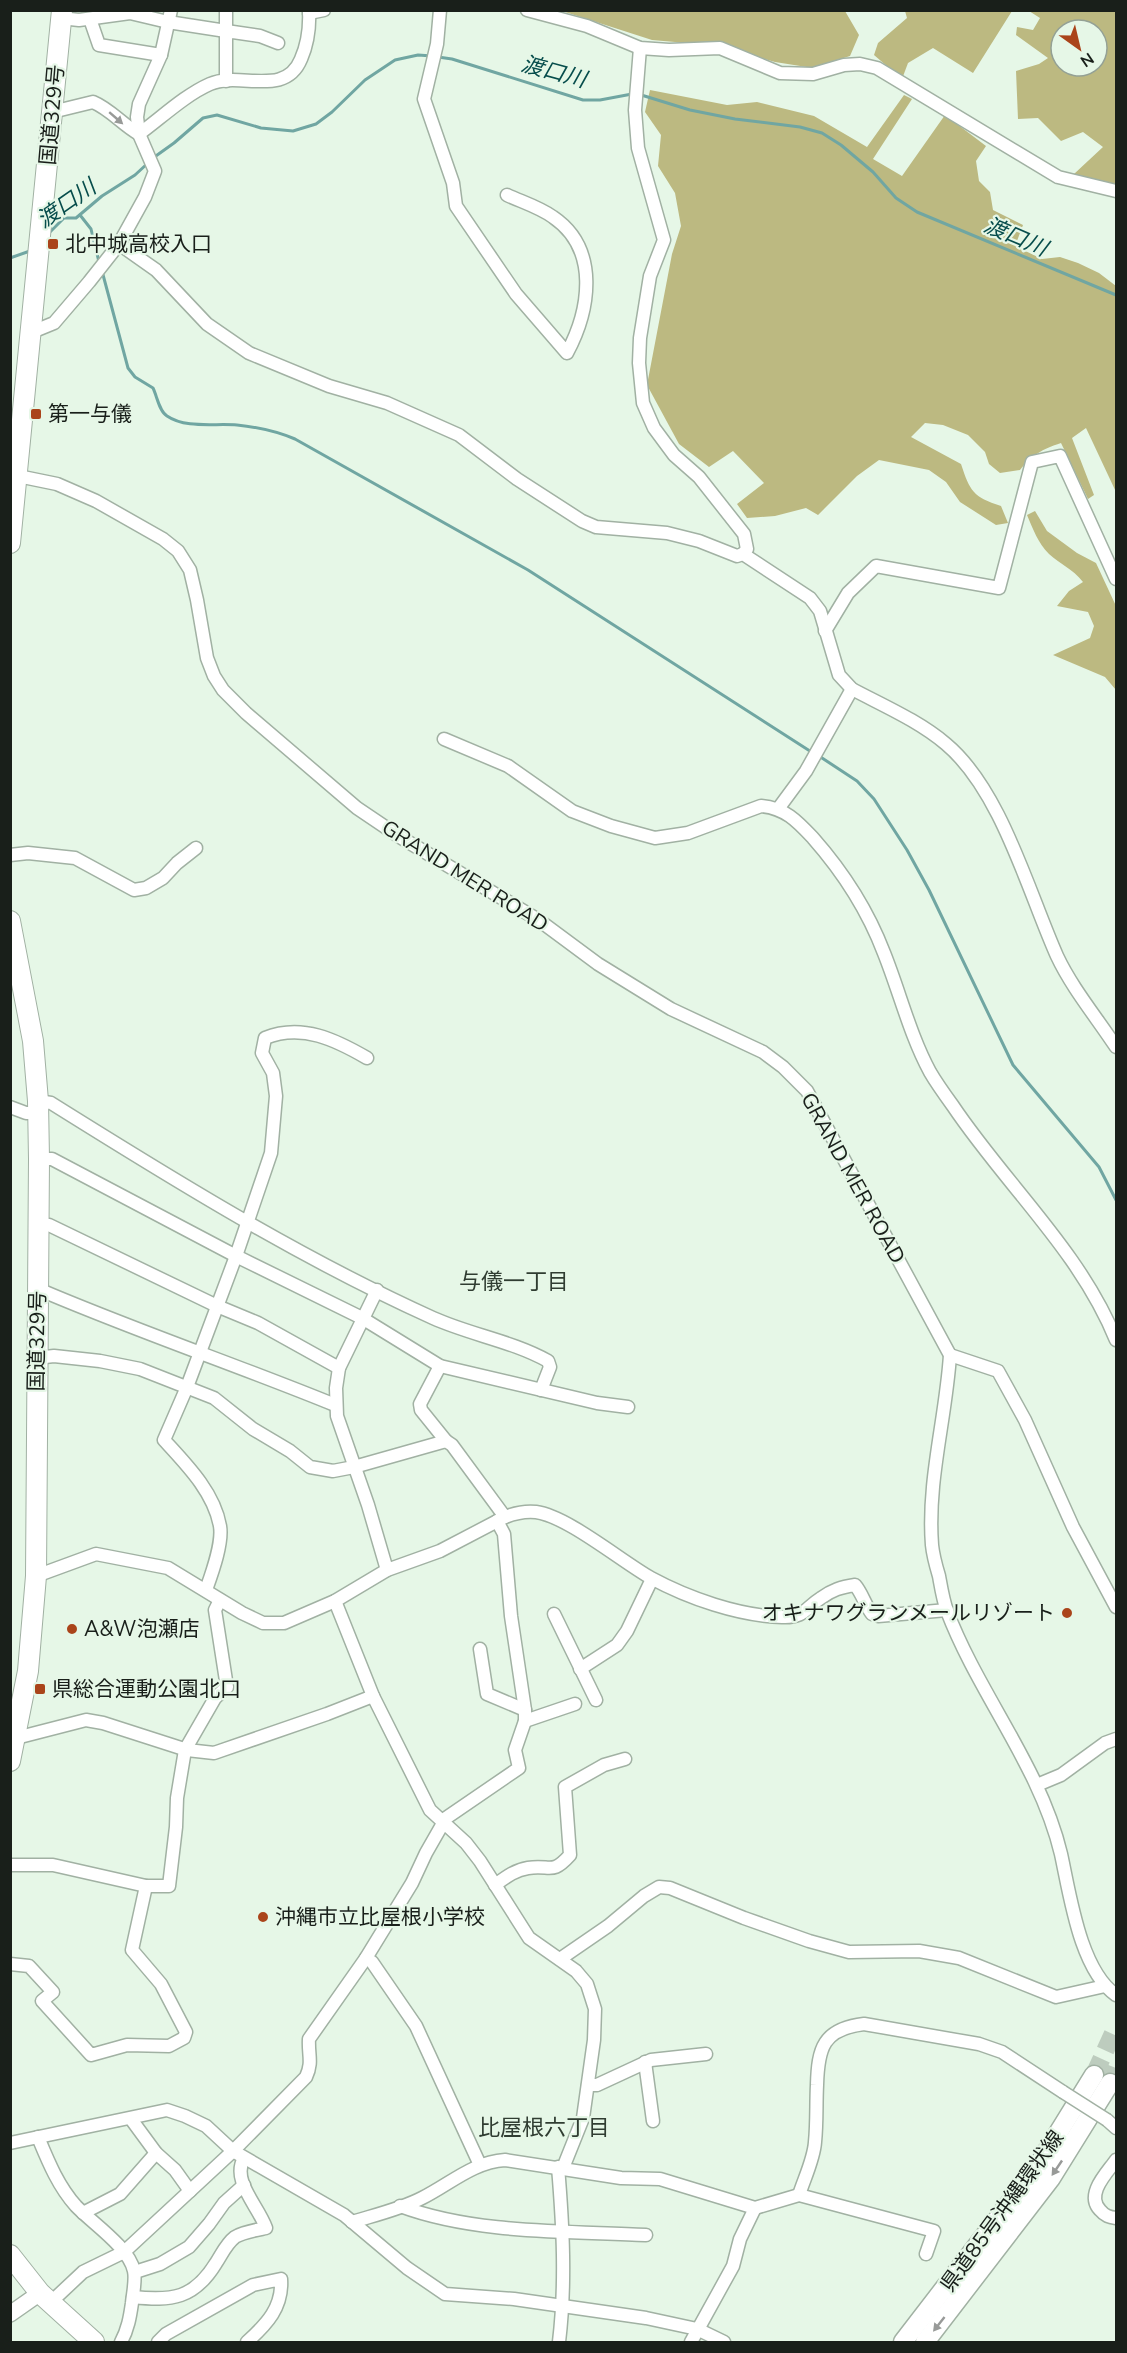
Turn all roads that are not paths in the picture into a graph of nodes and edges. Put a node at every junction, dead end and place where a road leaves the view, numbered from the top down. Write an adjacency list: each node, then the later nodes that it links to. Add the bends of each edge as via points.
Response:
1 (226, 10): 10 (street)
2 (324, 10): 6 (street)
3 (440, 10): 18 (street, via 437,44 424,99 453,183 456,206 516,294 567,353 583,318 587,293 580,249 555,218)
4 (527, 10): 12 (street, via 587,26)
5 (130, 12): 8 (street); 9 (street)
6 (309, 12): 14 (street, via 309,41 289,76 276,81)
7 (62, 14): 8 (street); 15 (highway, 国道329号)
8 (98, 16): 13 (street, via 99,45)
9 (170, 16): 10 (street); 13 (street)
10 (226, 31): 11 (street); 14 (street)
11 (278, 43)
12 (640, 48): 17 (street, via 720,48 780,73 797,75 844,65 876,68 1058,177); 23 (street, via 635,110 638,148 664,240 650,276 640,338 643,404 654,428 674,455 699,477 744,535 747,549)
13 (161, 55): 16 (street, via 139,104)
14 (226, 81): 16 (street, via 211,83)
15 (52, 112): 16 (street, one-way to 16, via 93,102); 20 (highway, 国道329号)
16 (139, 135): 19 (street, via 155,171)
17 (1116, 191)
18 (507, 195)
19 (119, 243): 20 (street, via 54,323); 23 (street, via 156,270 207,324 249,352 329,386 387,403 459,435 582,521 610,530 667,533 737,556)
20 (32, 332): 21 (highway, 国道329号)
21 (18, 476): 22 (highway, 国道329号); 46 (street, GRAND MER ROAD, via 57,484 96,501 178,551 190,570 207,658 223,690 357,808 540,921 662,1004 763,1052 783,1066 807,1091 830,1130)
22 (10, 543)
23 (743, 554): 25 (street, via 810,598 820,611)
24 (1116, 579): 25 (street, via 1060,456 1032,462 999,588 876,566 848,593)
25 (825, 631): 26 (street, via 838,675)
26 (852, 689): 28 (street, via 806,771); 32 (street, via 911,720 964,761 989,799 1012,846 1058,958)
27 (444, 739): 28 (street, via 508,766 572,810 655,838 688,833 761,806)
28 (778, 809): 44 (street, via 793,817 826,853 856,896 884,953 930,1073 995,1166 1063,1247 1097,1298)
29 (196, 848): 30 (street, via 163,878 134,890 75,858)
30 (10, 855)
31 (11, 928): 35 (highway, 国道329号, via 33,1041)
32 (1116, 1047)
33 (367, 1058): 37 (street, via 343,1044 302,1032 266,1038 262,1053 273,1073 276,1096 271,1153)
34 (10, 1107): 35 (street, via 26,1113)
35 (38, 1107): 36 (highway, 国道329号); 37 (street, via 51,1103)
36 (39, 1159): 38 (highway, 国道329号); 39 (street, via 52,1159)
37 (249, 1222): 39 (street); 41 (street)
38 (38, 1224): 40 (highway, 国道329号); 42 (street, via 49,1225)
39 (236, 1256): 42 (street); 43 (street)
40 (38, 1290): 45 (street); 47 (highway, 国道329号)
41 (377, 1290): 43 (street); 51 (street, via 434,1318 528,1350 548,1361 550,1367)
42 (217, 1306): 45 (street); 49 (street, via 258,1323)
43 (362, 1318): 48 (street); 49 (street)
44 (1116, 1340)
45 (198, 1352): 50 (street); 52 (street)
46 (950, 1355): 63 (street, via 998,1371); 64 (street, via 931,1499 932,1546)
47 (36, 1358): 50 (street, via 100,1361 140,1369); 58 (highway, 国道329号)
48 (440, 1366): 51 (street); 54 (street, via 420,1404)
49 (339, 1368): 52 (street)
50 (186, 1387): 55 (street, via 214,1398 310,1467 333,1471); 60 (street, via 164,1440 209,1497 220,1527)
51 (541, 1390): 53 (street)
52 (336, 1405): 55 (street)
53 (628, 1407)
54 (446, 1441): 55 (street); 56 (street)
55 (354, 1467): 57 (street)
56 (501, 1519): 57 (street, via 440,1551); 59 (street, via 515,1513 536,1512 557,1518); 71 (street)
57 (387, 1570): 62 (street)
58 (36, 1576): 60 (street, via 96,1554 168,1568); 72 (highway, 国道329号, via 28,1671)
59 (652, 1579): 64 (street, via 719,1607 783,1617 803,1614 839,1587 855,1585 872,1614 879,1616); 67 (street, via 617,1645)
60 (206, 1590): 61 (street)
61 (220, 1600): 62 (street, via 264,1623 284,1623); 74 (street, via 216,1611 227,1687 215,1698)
62 (335, 1600): 68 (street)
63 (1116, 1607)
64 (947, 1610): 77 (street)
65 (554, 1614): 67 (street)
66 (480, 1648): 71 (street, via 487,1694)
67 (580, 1669): 69 (street)
68 (373, 1696): 74 (street, via 214,1753); 78 (street, via 430,1810)
69 (596, 1700)
70 (575, 1704): 71 (street)
71 (525, 1716): 78 (street, via 515,1749 519,1768)
72 (16, 1738): 74 (street, via 86,1720); 76 (highway, 国道329号)
73 (1116, 1739): 77 (street, via 1061,1775)
74 (185, 1750): 81 (street, via 169,1886)
75 (625, 1759): 80 (street, via 565,1786 570,1855 561,1865 512,1872)
76 (10, 1761)
77 (1037, 1785): 85 (street, via 1060,1851 1078,1935)
78 (444, 1823): 80 (street, via 466,1843); 82 (street)
79 (10, 1865): 81 (street, via 53,1865)
80 (495, 1885): 83 (street, via 529,1938)
81 (146, 1886): 84 (street, via 132,1950 160,1984 186,2032 184,2038 169,2046 127,2045 91,2055 42,2001 53,1992 29,1966)
82 (366, 1958): 96 (street, via 309,2039 311,2066 306,2077); 98 (street, via 416,2026)
83 (560, 1959): 85 (street, via 644,1896 659,1887 670,1887 744,1918 849,1952 920,1951 959,1958 1056,1997); 89 (street, via 587,1984 595,2009)
84 (10, 1964)
85 (1105, 1986): 86 (street)
86 (1116, 1995)
87 (706, 2054): 88 (street)
88 (645, 2062): 89 (street, via 597,2085); 91 (street)
89 (588, 2085): 99 (street, via 583,2118)
90 (131, 2119): 93 (street); 95 (street); 96 (street, via 167,2110 186,2115)
91 (653, 2121)
92 (1112, 2124): 102 (street, bridge, via 1002,2052 979,2044 864,2024 847,2026 823,2044 818,2060 815,2145)
93 (38, 2137): 94 (street); 105 (street, via 61,2187)
94 (10, 2143)
95 (156, 2153): 101 (street, via 175,2170); 105 (street, via 120,2194)
96 (239, 2154): 100 (street); 101 (street); 107 (street)
97 (1116, 2160): 106 (street, via 1094,2196 1098,2208 1108,2217)
98 (480, 2164): 99 (street, via 505,2160); 103 (street, via 421,2199)
99 (561, 2168): 104 (street, via 621,2178 660,2179); 108 (street)
100 (244, 2185): 113 (street, via 224,2203 189,2247 160,2264); 114 (street, via 266,2228 237,2236 206,2278 176,2298)
101 (190, 2192): 110 (street)
102 (799, 2195): 104 (street); 112 (street, via 934,2231)
103 (400, 2206): 107 (street); 108 (street, via 429,2217)
104 (755, 2208): 118 (street, via 740,2239 733,2266)
105 (83, 2213): 110 (street)
106 (1116, 2218)
107 (352, 2222): 116 (street, via 445,2294)
108 (564, 2231): 109 (street); 116 (street)
109 (646, 2235)
110 (124, 2252): 113 (street); 115 (street, via 83,2272)
111 (10, 2254): 115 (highway)
112 (926, 2254)
113 (135, 2272): 114 (street)
114 (133, 2297): 120 (street)
115 (45, 2298): 117 (street); 119 (highway)
116 (563, 2306): 118 (street); 123 (street)
117 (10, 2314)
118 (697, 2329): 124 (street); 125 (street)
119 (94, 2343)
120 (121, 2343)
121 (158, 2343): 122 (street, via 166,2334 254,2285 281,2279 282,2291 275,2312)
122 (247, 2343)
123 (559, 2343)
124 (691, 2343)
125 (724, 2343)
126 (903, 2343): 127 (main road, 県道85号沖縄環状線, one-way to 127, via 1102,2079 1051,2178)
127 (925, 2343)

